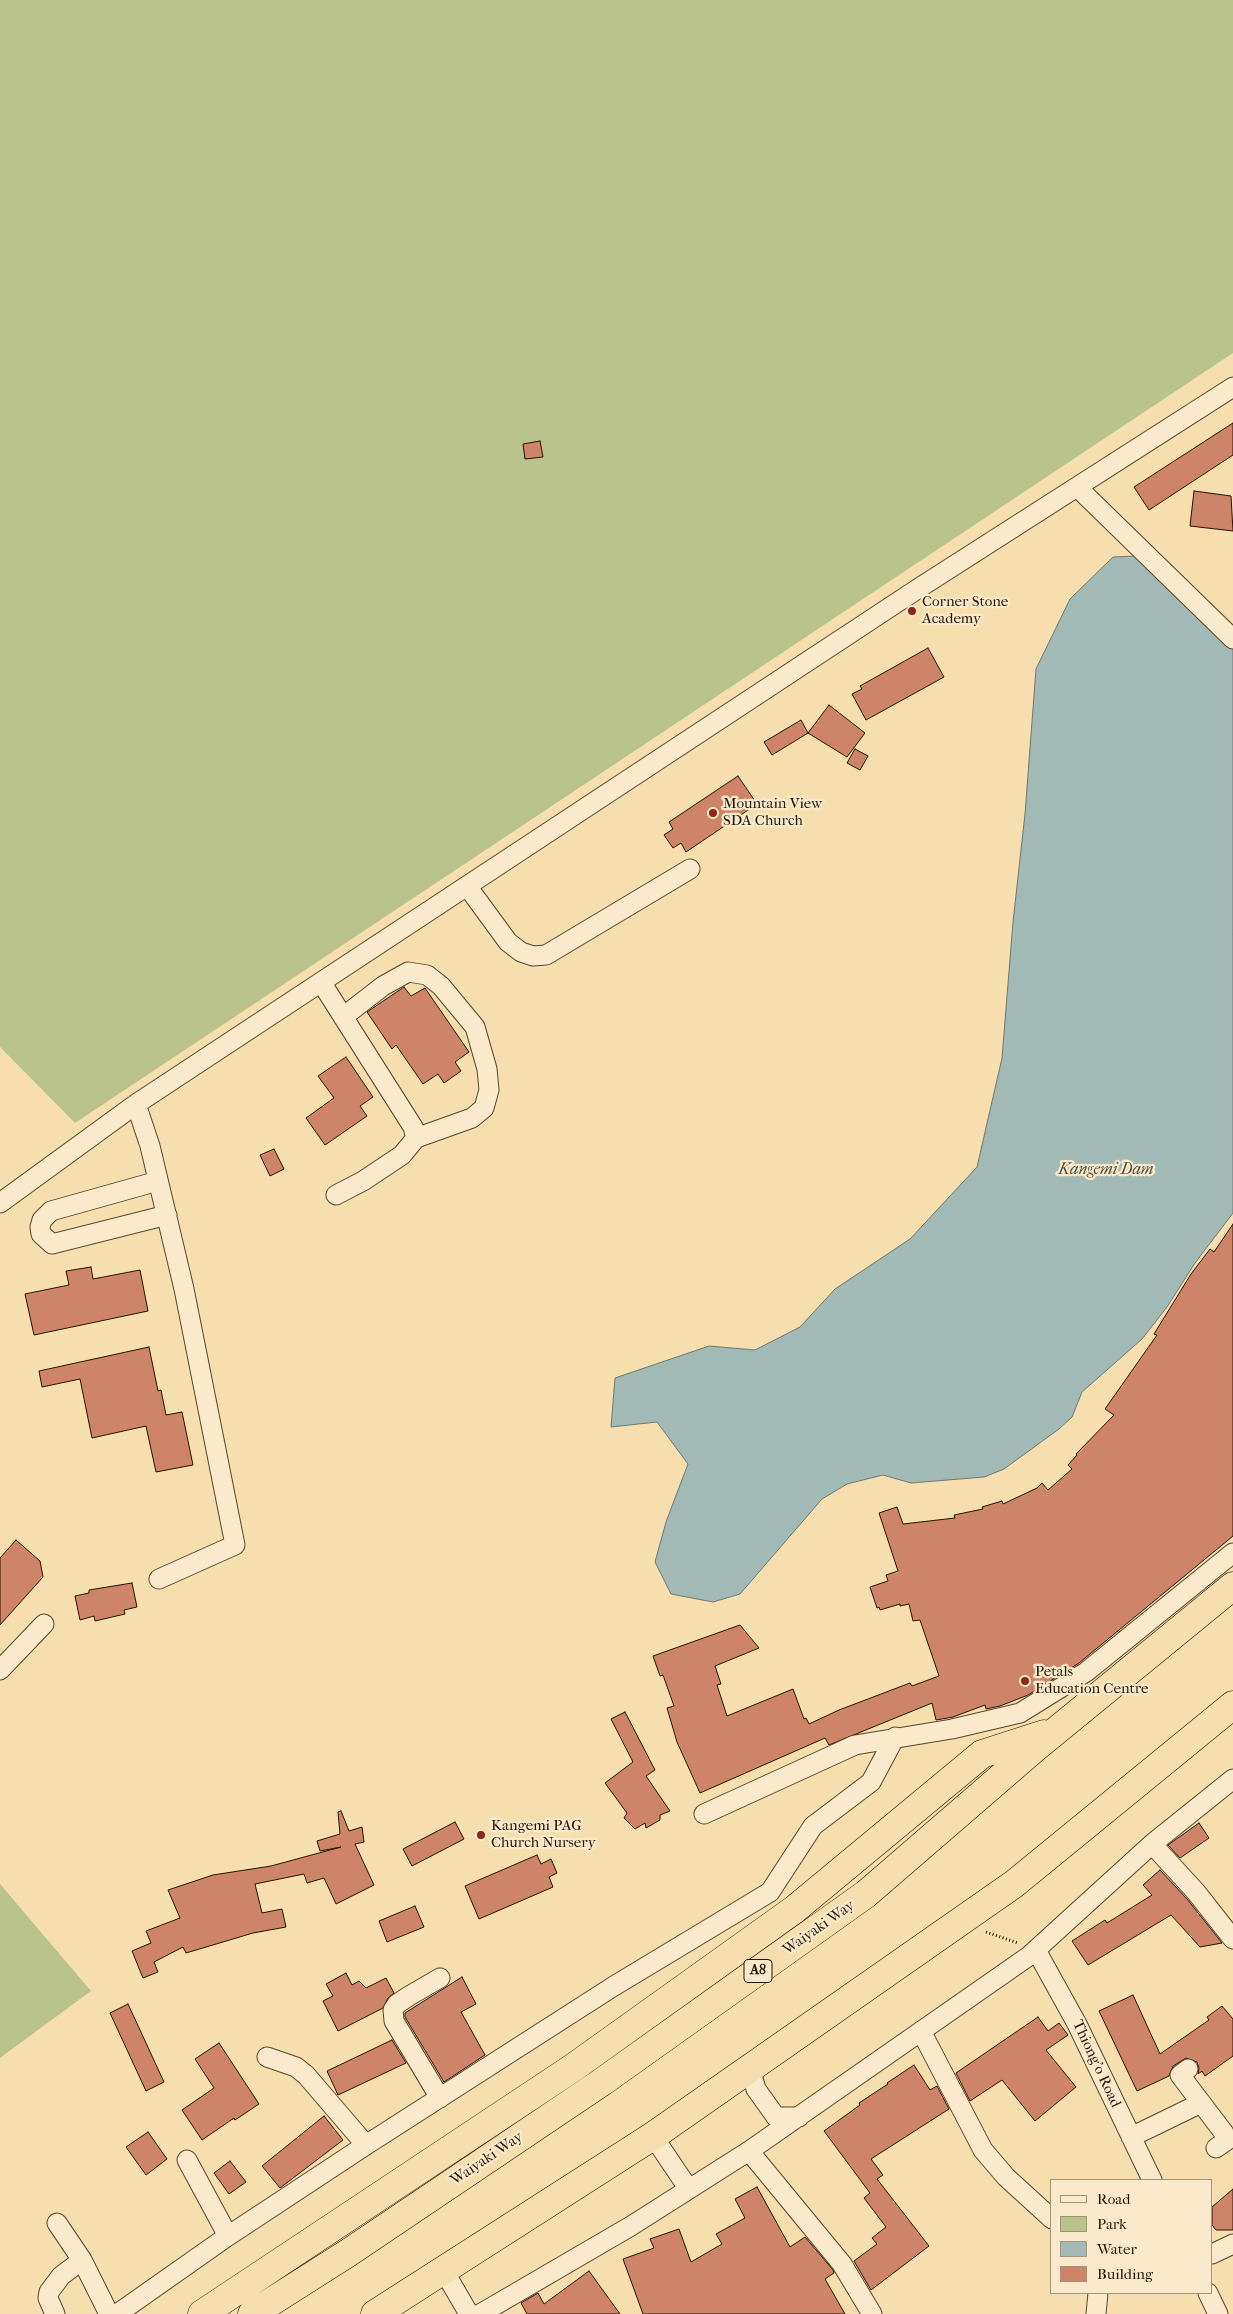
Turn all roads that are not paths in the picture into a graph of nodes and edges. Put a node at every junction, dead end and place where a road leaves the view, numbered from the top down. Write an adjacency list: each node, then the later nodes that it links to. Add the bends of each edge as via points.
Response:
1 (1233, 387): 2 (street)
2 (1077, 487): 3 (street); 5 (street)
3 (1233, 640)
4 (690, 869): 5 (street, via 546,955 533,956 520,952 508,942)
5 (467, 886): 6 (street)
6 (321, 982): 7 (street); 8 (street)
7 (343, 1017): 9 (street, via 413,1127); 9 (street, via 383,986 408,972 427,975 441,986 475,1027 487,1069 489,1090 484,1108 472,1118)
8 (136, 1104): 10 (street); 12 (street)
9 (416, 1138): 11 (street, via 402,1154 364,1182)
10 (158, 1181): 13 (street); 13 (street, via 51,1212 42,1220 41,1234 52,1244)
11 (336, 1195)
12 (0, 1203)
13 (166, 1215): 15 (street, via 235,1545)
14 (1233, 1554): 21 (street, via 1086,1672 1020,1712 952,1729)
15 (159, 1579)
16 (1233, 1586): 20 (highway, Waiyaki Way / A8)
17 (44, 1624): 18 (street)
18 (0, 1670)
19 (1233, 1705): 30 (highway, via 1014,1884)
20 (1058, 1730): 52 (highway, Waiyaki Way / A8, via 866,1894 602,2082); 56 (highway, via 982,1754 795,1909 574,2067)
21 (895, 1737): 23 (street, via 855,1745); 32 (street, via 871,1782 813,1826 770,1892 614,1986)
22 (1232, 1782): 24 (street)
23 (704, 1814)
24 (1152, 1844): 25 (street); 26 (street)
25 (1233, 1939)
26 (1036, 1950): 28 (street); 36 (street, Thiong'o Road, via 1077,2024)
27 (440, 1978): 32 (street, via 397,2004 393,2010 394,2021)
28 (921, 2031): 34 (street); 43 (street, via 983,2150 1006,2177)
29 (268, 2057): 37 (street, via 306,2075)
30 (750, 2068): 34 (street, via 756,2089 776,2117); 35 (highway)
31 (1188, 2069): 33 (street, via 1180,2075)
32 (440, 2098): 37 (street)
33 (1201, 2103): 36 (street); 38 (street, via 1224,2133 1226,2141)
34 (800, 2117): 39 (street)
35 (653, 2136): 42 (street); 49 (highway)
36 (1131, 2138): 41 (street, Thiong'o Road)
37 (366, 2145): 45 (street)
38 (1216, 2148)
39 (748, 2151): 42 (street); 60 (street, via 842,2264)
40 (187, 2160): 45 (street)
41 (1152, 2179)
42 (688, 2188): 59 (street, via 631,2226)
43 (1050, 2217)
44 (57, 2224): 48 (street)
45 (228, 2236): 55 (street)
46 (1233, 2244): 47 (street)
47 (1213, 2254)
48 (82, 2260): 53 (street, via 61,2276 49,2292 48,2298); 54 (street)
49 (444, 2271): 57 (highway); 58 (street)
50 (1098, 2294): 61 (street)
51 (1208, 2294): 62 (street)
52 (260, 2312)
53 (55, 2314)
54 (109, 2314)
55 (118, 2314)
56 (202, 2314)
57 (375, 2314)
58 (469, 2314)
59 (480, 2314)
60 (872, 2314)
61 (1096, 2314)
62 (1218, 2314)

